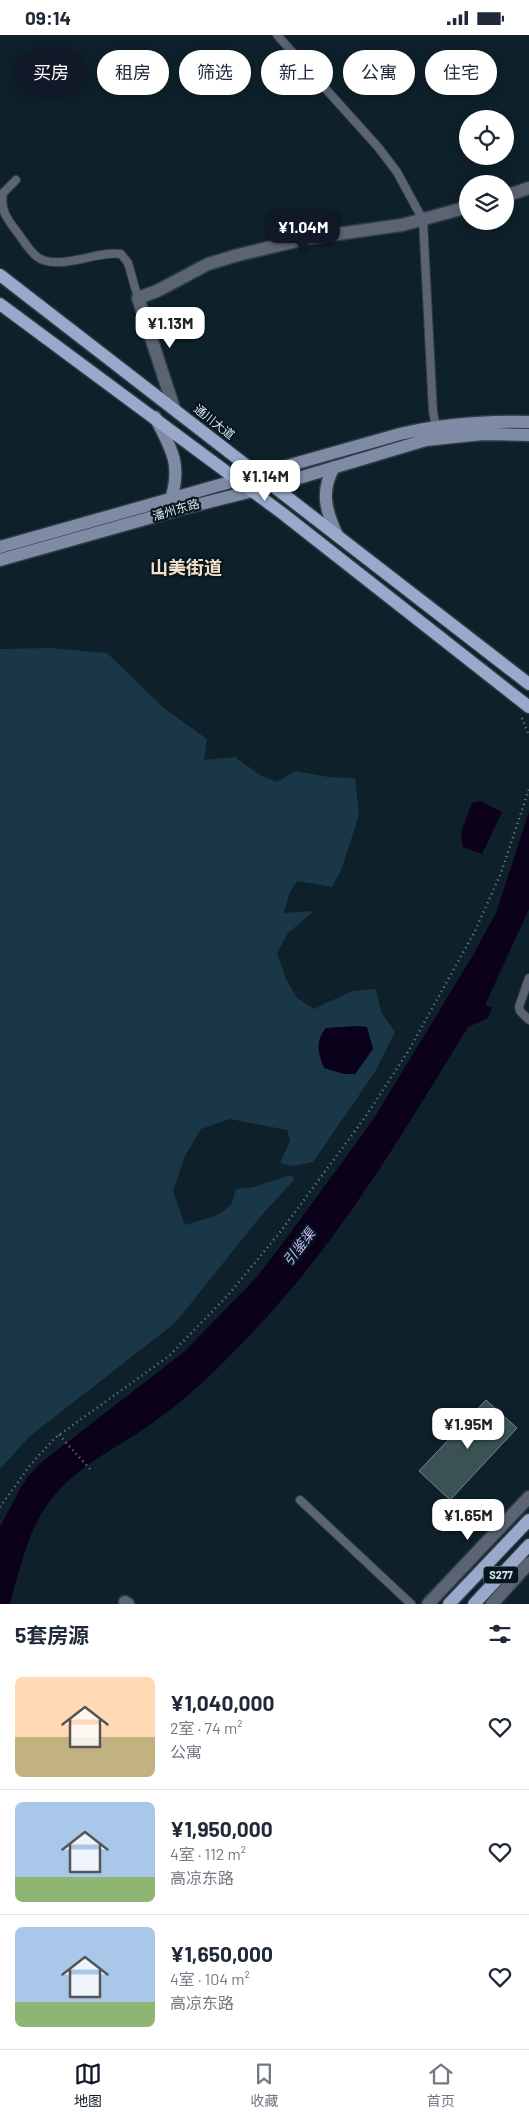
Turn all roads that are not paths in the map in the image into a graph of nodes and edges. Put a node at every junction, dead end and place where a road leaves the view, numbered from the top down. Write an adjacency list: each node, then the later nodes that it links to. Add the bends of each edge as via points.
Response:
1 (277, 35): 6 (lane, via 378,147 397,172)
2 (16, 180): 8 (lane, via 3,193 2,208 36,256 48,262 60,262 121,254 128,263)
3 (529, 188): 4 (street)
4 (514, 193)
5 (459, 210): 6 (street)
6 (423, 220): 8 (street, via 309,237 238,255 202,266 158,291); 15 (lane, via 433,412)
7 (0, 275): 10 (main road, 通川大道)
8 (138, 298): 12 (street)
9 (0, 304): 11 (main road)
10 (139, 383): 11 (main road); 12 (main road, 通川大道)
11 (128, 399): 13 (main road)
12 (174, 408): 18 (main road, 通川大道)
13 (155, 417): 19 (main road); 22 (main road, via 175,463 176,485)
14 (529, 422): 15 (main road, 潘州东路, via 462,423)
15 (437, 432): 16 (main road, 潘州东路); 17 (main road, 潘州东路); 18 (main road, 潘州东路, via 354,445)
16 (529, 435)
17 (334, 467): 20 (main road, 潘州东路); 23 (main road, via 328,477 325,503)
18 (256, 473): 19 (main road, 潘州东路); 20 (main road, 通川大道)
19 (236, 479): 21 (main road); 22 (main road, 潘州东路)
20 (272, 486): 21 (main road, 潘州东路); 23 (main road, 通川大道)
21 (251, 491): 25 (main road, 潘州东路); 27 (main road)
22 (171, 499): 24 (main road, 潘州东路)
23 (337, 535): 26 (main road, 通川大道)
24 (0, 547)
25 (0, 560)
26 (529, 684)
27 (529, 707)
28 (529, 978): 29 (lane, via 519,1007)
29 (529, 1020)
30 (529, 1497): 36 (street)
31 (300, 1500): 35 (lane)
32 (529, 1520): 37 (main road, S277)
33 (529, 1545): 38 (main road, S277)
34 (529, 1563): 39 (street)
35 (411, 1604)
36 (428, 1604)
37 (449, 1604)
38 (474, 1604)
39 (492, 1604)

